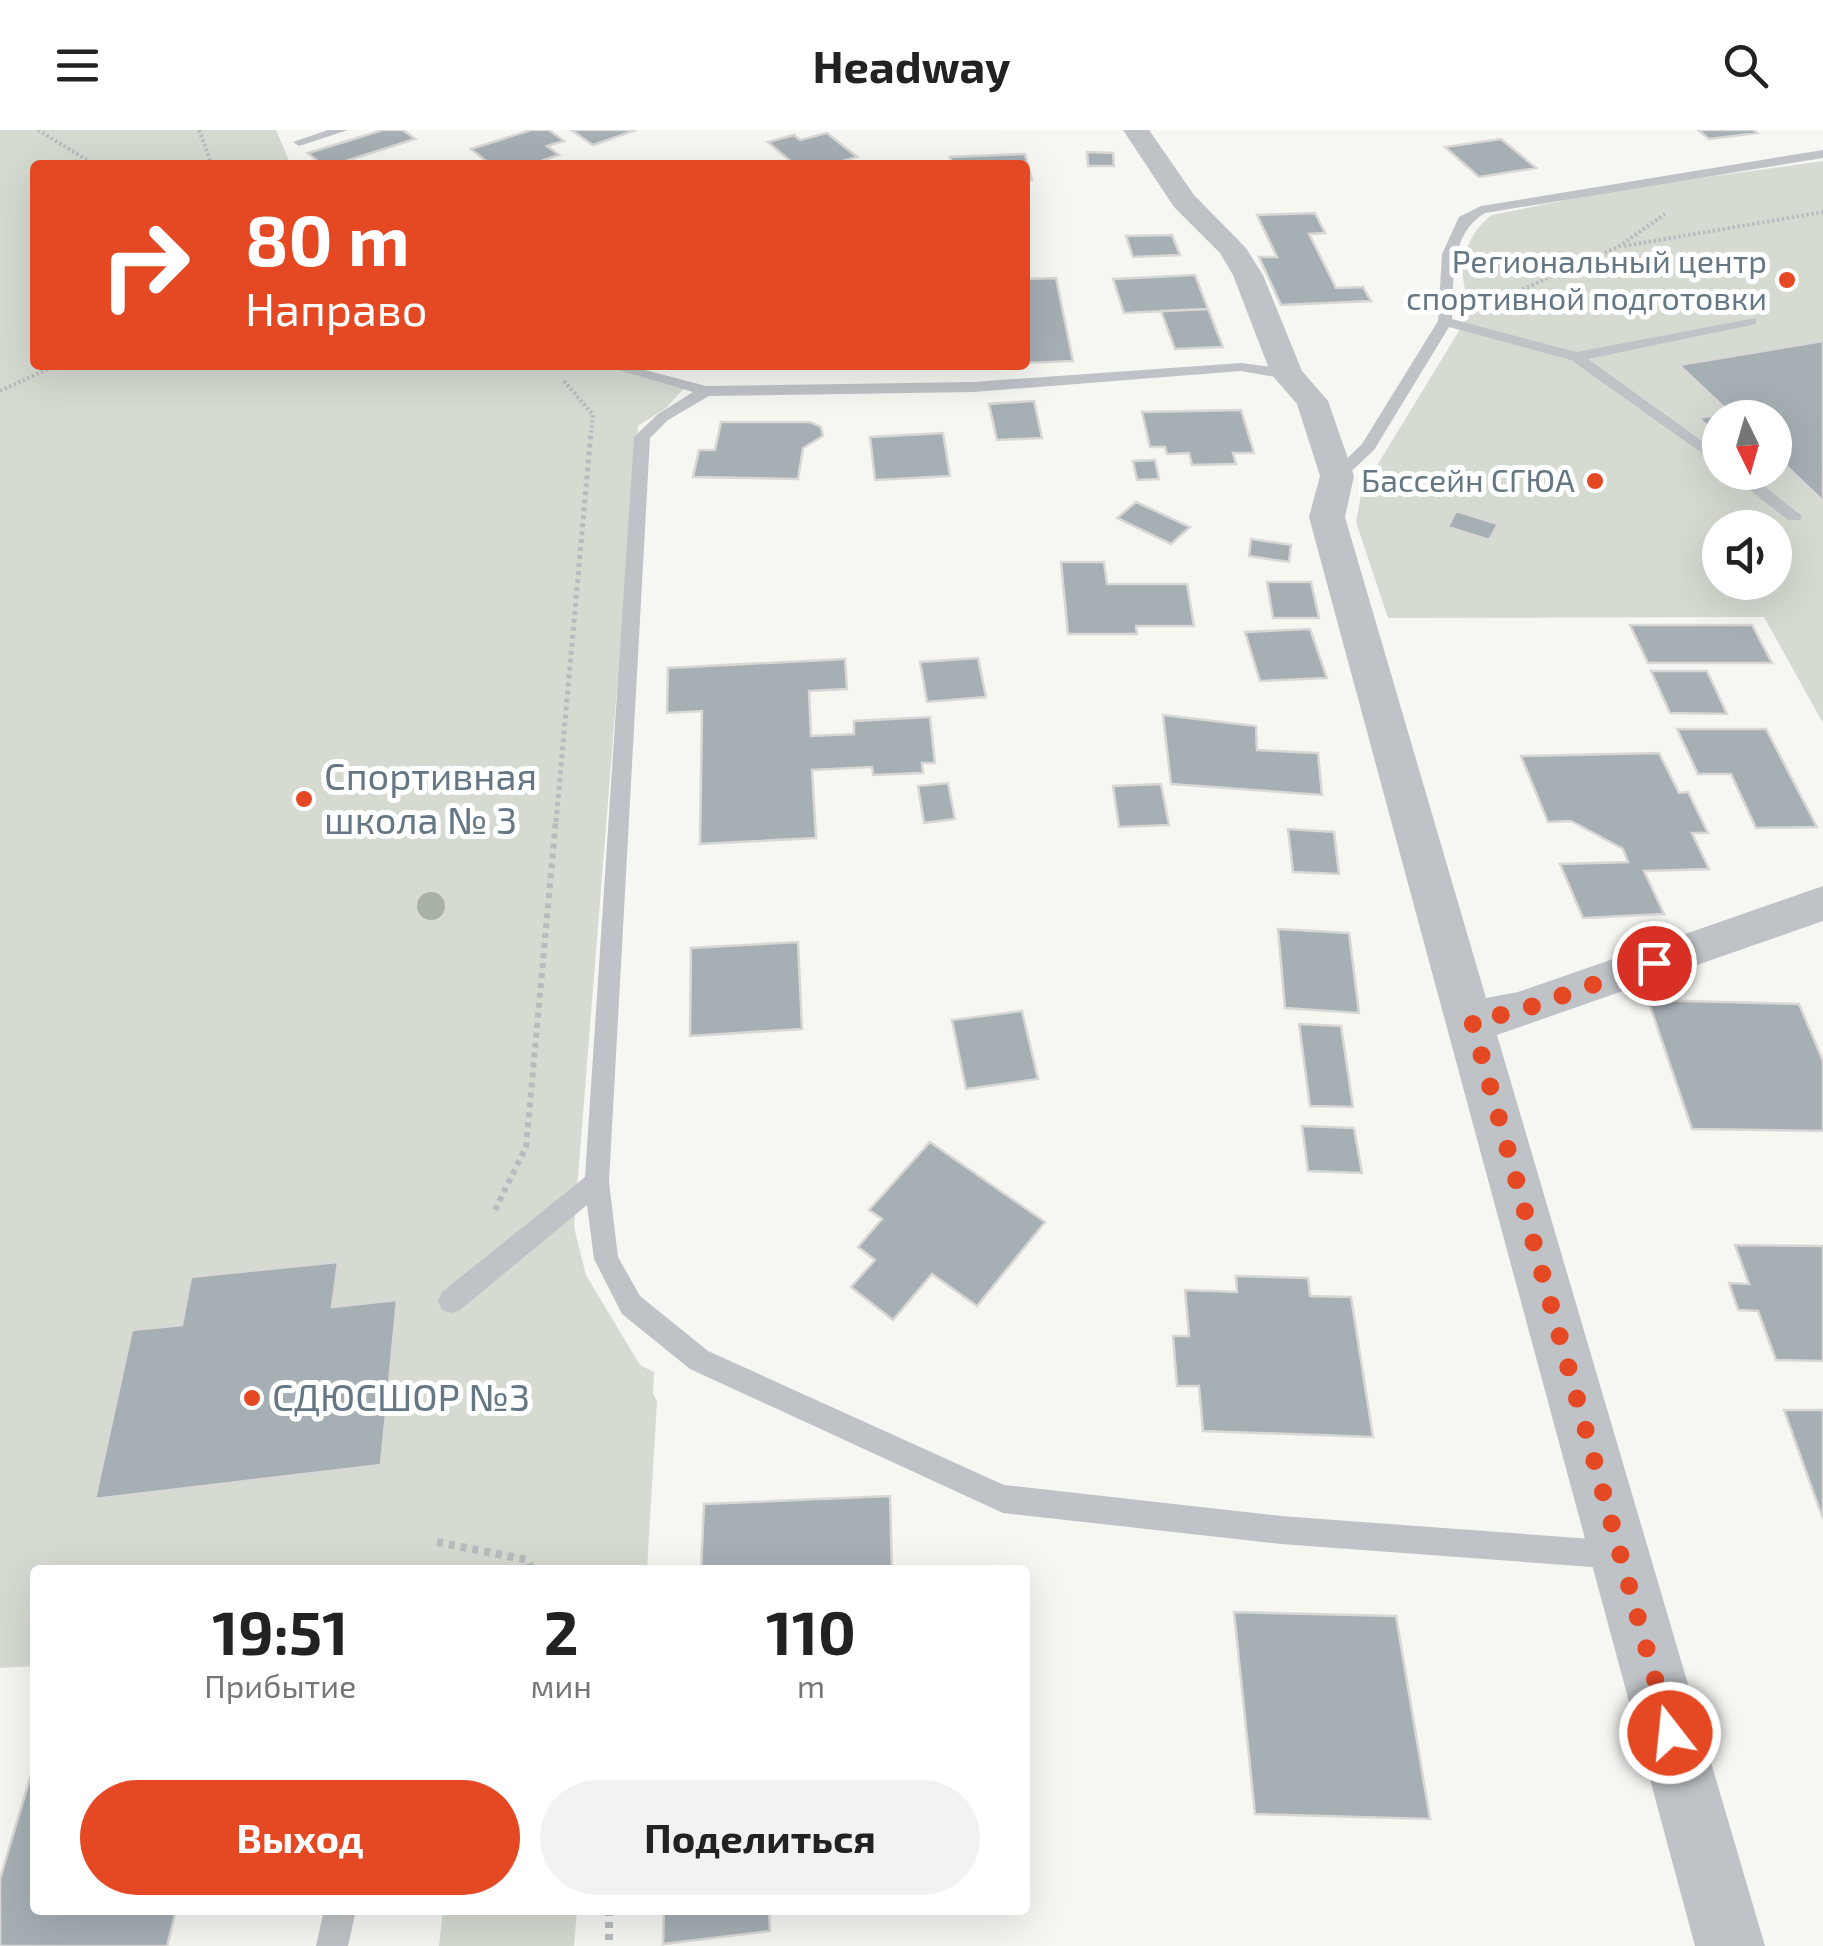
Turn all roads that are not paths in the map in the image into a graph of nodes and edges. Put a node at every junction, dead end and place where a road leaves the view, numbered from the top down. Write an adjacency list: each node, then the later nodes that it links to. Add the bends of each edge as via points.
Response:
1 (342, 130): 3 (lane)
2 (1136, 130): 9 (street, via 1184,201 1232,248)
3 (296, 142)
4 (1823, 154): 5 (lane, via 1481,210 1464,220 1449,254)
5 (1445, 321): 7 (lane); 12 (lane, via 1368,447)
6 (1751, 321): 7 (lane)
7 (1576, 357): 11 (lane)
8 (627, 370): 10 (lane)
9 (1287, 374): 10 (lane, via 1241,367 973,386); 12 (street, via 1312,401)
10 (706, 391): 17 (lane, via 642,437)
11 (1702, 449)
12 (1337, 476): 16 (street, via 1327,517)
13 (1759, 490): 14 (lane)
14 (1794, 516)
15 (1823, 903): 16 (street, via 1519,1011)
16 (1472, 1021): 19 (street)
17 (597, 1182): 18 (lane); 19 (lane, via 606,1260 631,1305 699,1360 1003,1499 1281,1530)
18 (451, 1301)
19 (1621, 1556): 22 (street)
20 (339, 1915): 21 (lane)
21 (332, 1946)
22 (1730, 1946)

